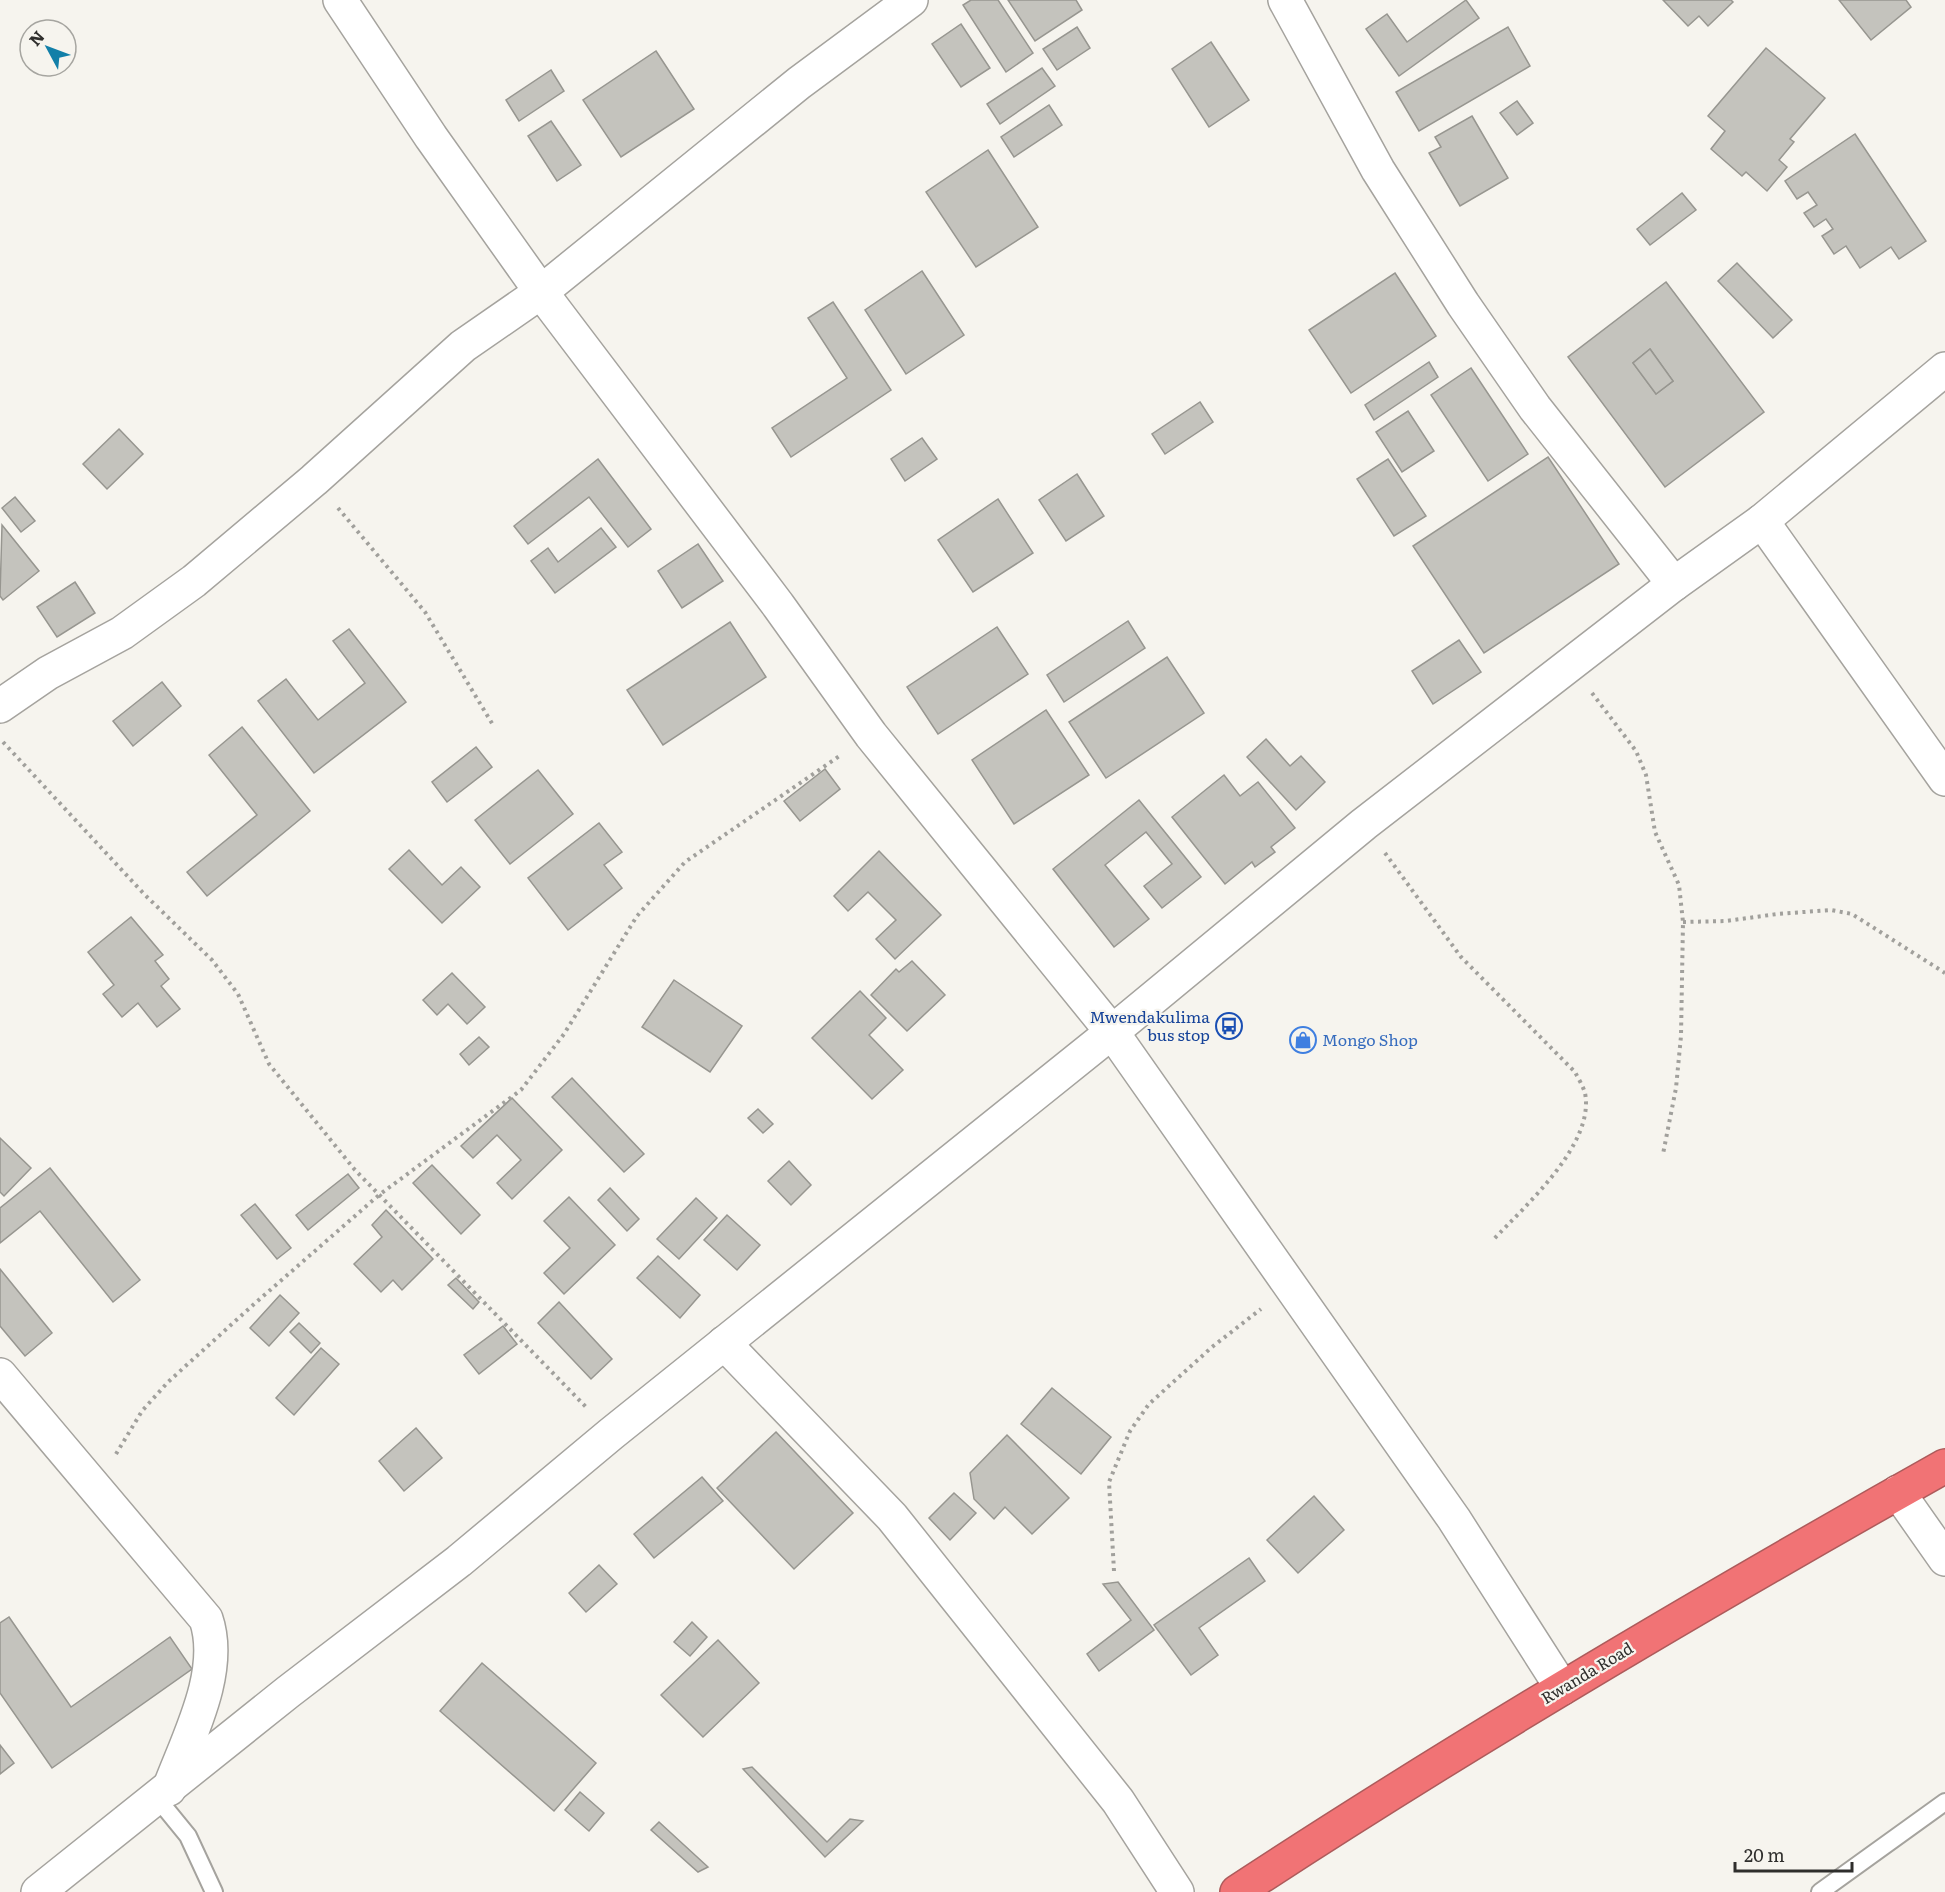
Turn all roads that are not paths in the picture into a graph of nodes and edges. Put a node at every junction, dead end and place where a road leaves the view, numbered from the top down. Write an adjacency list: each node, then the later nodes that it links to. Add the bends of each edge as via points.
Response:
1 (340, 0): 4 (street)
2 (912, 0): 4 (street, via 799,83)
3 (1285, 0): 7 (street, via 1378,170 1463,304 1535,408)
4 (541, 292): 8 (street, via 463,346 194,581 122,633 48,673); 10 (street, via 778,605 871,735)
5 (1945, 369): 6 (street)
6 (1762, 521): 7 (street); 9 (street)
7 (1674, 584): 10 (street, via 1364,824)
8 (0, 706)
9 (1945, 779)
10 (1112, 1032): 11 (street); 16 (street, via 1454,1519)
11 (724, 1343): 17 (street, via 459,1561); 21 (street, via 892,1517 1118,1802)
12 (0, 1375): 17 (street, via 206,1619 213,1648 211,1671)
13 (1945, 1466): 14 (highway, Rwanda Road)
14 (1898, 1492): 15 (street); 16 (highway, Rwanda Road)
15 (1945, 1559)
16 (1562, 1688): 22 (highway, Rwanda Road, via 1347,1819)
17 (163, 1793): 19 (street); 20 (lane)
18 (1945, 1802): 23 (lane)
19 (38, 1892)
20 (214, 1892)
21 (1177, 1892)
22 (1237, 1892)
23 (1820, 1892)

